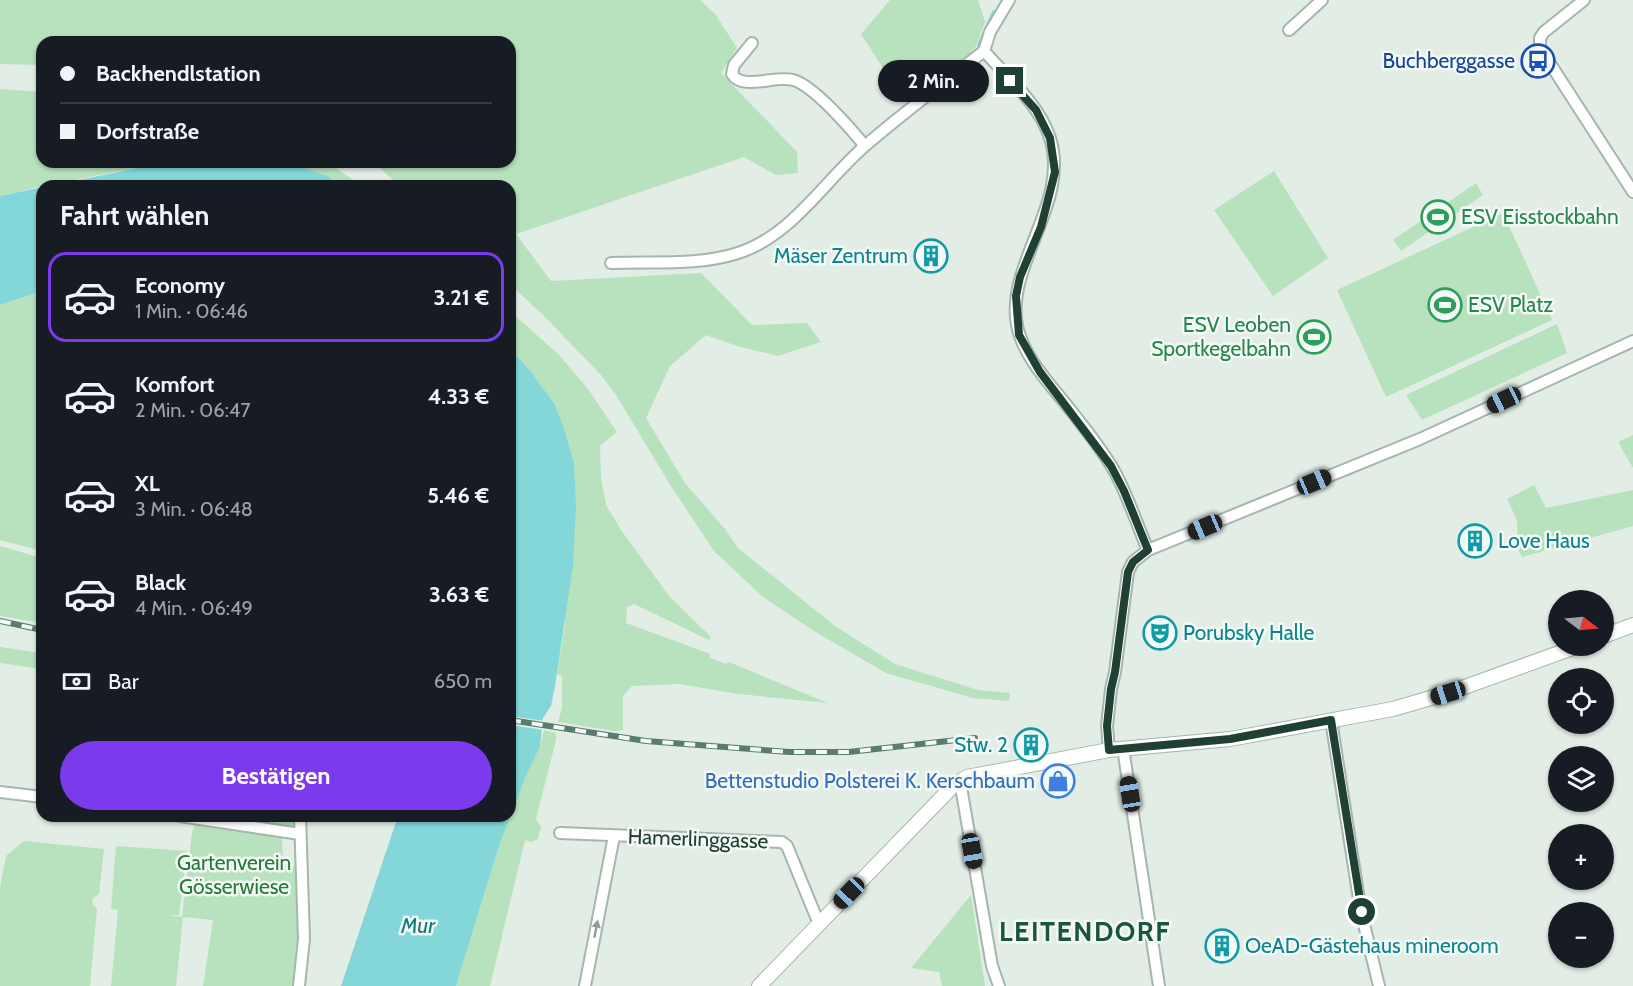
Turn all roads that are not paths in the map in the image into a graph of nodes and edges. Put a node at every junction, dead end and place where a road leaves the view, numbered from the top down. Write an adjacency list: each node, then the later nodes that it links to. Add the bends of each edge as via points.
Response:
1 (1008, 0): 6 (street)
2 (1322, 0): 4 (street)
3 (1584, 0): 8 (street, via 1544,32 1540,48)
4 (1289, 30)
5 (752, 44): 7 (street, via 734,65 735,80 782,78 803,84)
6 (984, 51): 7 (street); 11 (street, via 1036,110 1050,138 1055,172 1041,227 1020,277 1016,296 1019,335 1040,372 1111,466)
7 (865, 146): 9 (street, via 783,229 740,253 703,260)
8 (1633, 192)
9 (611, 262)
10 (1633, 341): 11 (street, via 1420,439)
11 (1148, 550): 16 (street, via 1133,562 1128,572 1107,726)
12 (1633, 625): 13 (street)
13 (1614, 632)
14 (1550, 656): 15 (street, via 1392,710)
15 (1331, 720): 16 (street, via 1230,739); 31 (street, via 1362,912)
16 (1116, 749): 17 (street); 30 (street)
17 (960, 781): 25 (street); 29 (street, via 992,966)
18 (0, 792): 19 (street)
19 (36, 796)
20 (220, 822): 23 (street)
21 (300, 822): 23 (street)
22 (560, 833): 24 (street, Hamerlinggasse)
23 (300, 834): 26 (street, via 304,939)
24 (614, 836): 25 (street, Hamerlinggasse, via 782,842); 27 (street, one-way to 24)
25 (819, 924): 28 (street)
26 (299, 986)
27 (585, 986)
28 (759, 986)
29 (999, 986)
30 (1159, 986)
31 (1379, 986)

